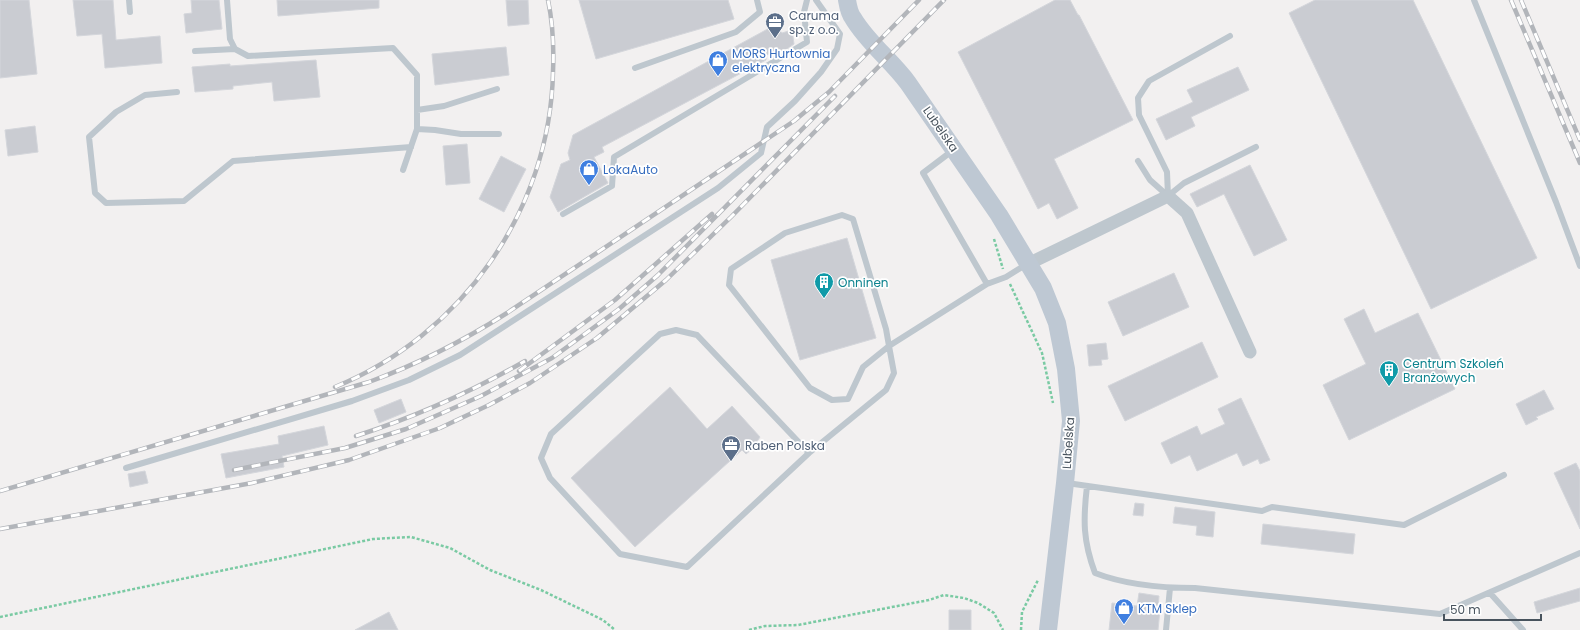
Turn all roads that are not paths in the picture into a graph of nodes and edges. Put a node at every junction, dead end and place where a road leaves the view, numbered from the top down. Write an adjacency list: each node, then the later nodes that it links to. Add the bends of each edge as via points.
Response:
1 (129, 0): 8 (lane)
2 (228, 0): 10 (lane, via 230,39)
3 (757, 0): 12 (lane, via 760,12 736,32)
4 (807, 0): 24 (lane, via 804,12 807,42 614,157 612,186)
5 (816, 0): 31 (lane, via 840,34 837,49 822,72 767,127 761,153 718,188 460,356 408,380 352,401)
6 (847, 0): 20 (street, Lubelska, via 852,17 864,34 897,67)
7 (1474, 0): 26 (lane)
8 (130, 12)
9 (1230, 36): 23 (lane, via 1149,82 1138,98 1139,115 1167,172)
10 (235, 49): 11 (lane); 15 (lane, via 248,56 393,48 417,76)
11 (195, 51)
12 (635, 68)
13 (497, 89): 15 (lane, via 444,106)
14 (177, 92): 18 (lane, via 146,95 116,112 90,137 95,193 106,204 184,201 233,161)
15 (417, 110): 16 (lane)
16 (417, 129): 17 (lane, via 460,134); 18 (lane)
17 (500, 134)
18 (411, 147): 22 (lane)
19 (1256, 147): 23 (lane, via 1184,183)
20 (955, 149): 25 (street, Lubelska); 27 (lane, via 923,173)
21 (1138, 161): 23 (lane, via 1150,180)
22 (403, 170)
23 (1168, 196): 25 (street); 29 (street, via 1187,213)
24 (563, 214)
25 (1028, 264): 27 (lane, via 1006,277); 33 (street, Lubelska, via 1049,300 1066,369 1071,421)
26 (1580, 266)
27 (987, 284): 28 (lane)
28 (889, 346): 28 (lane, via 853,219 842,216 786,233 731,269 729,285 810,388 832,400 848,399 863,367); 30 (lane, via 894,373 886,390)
29 (1250, 352)
30 (809, 453): 30 (lane, via 687,567 620,554 550,478 541,458 551,434 660,334 676,330 697,335)
31 (126, 468)
32 (1504, 475): 34 (lane, via 1404,524 1272,507 1262,511)
33 (1066, 483): 34 (lane); 38 (street, Lubelska)
34 (1087, 486): 36 (lane, via 1084,514 1087,551 1095,573 1112,580)
35 (1580, 553): 37 (lane)
36 (1170, 588): 37 (lane, via 1195,588 1440,614); 39 (lane)
37 (1490, 593): 40 (lane)
38 (1048, 630)
39 (1166, 630)
40 (1523, 630)

